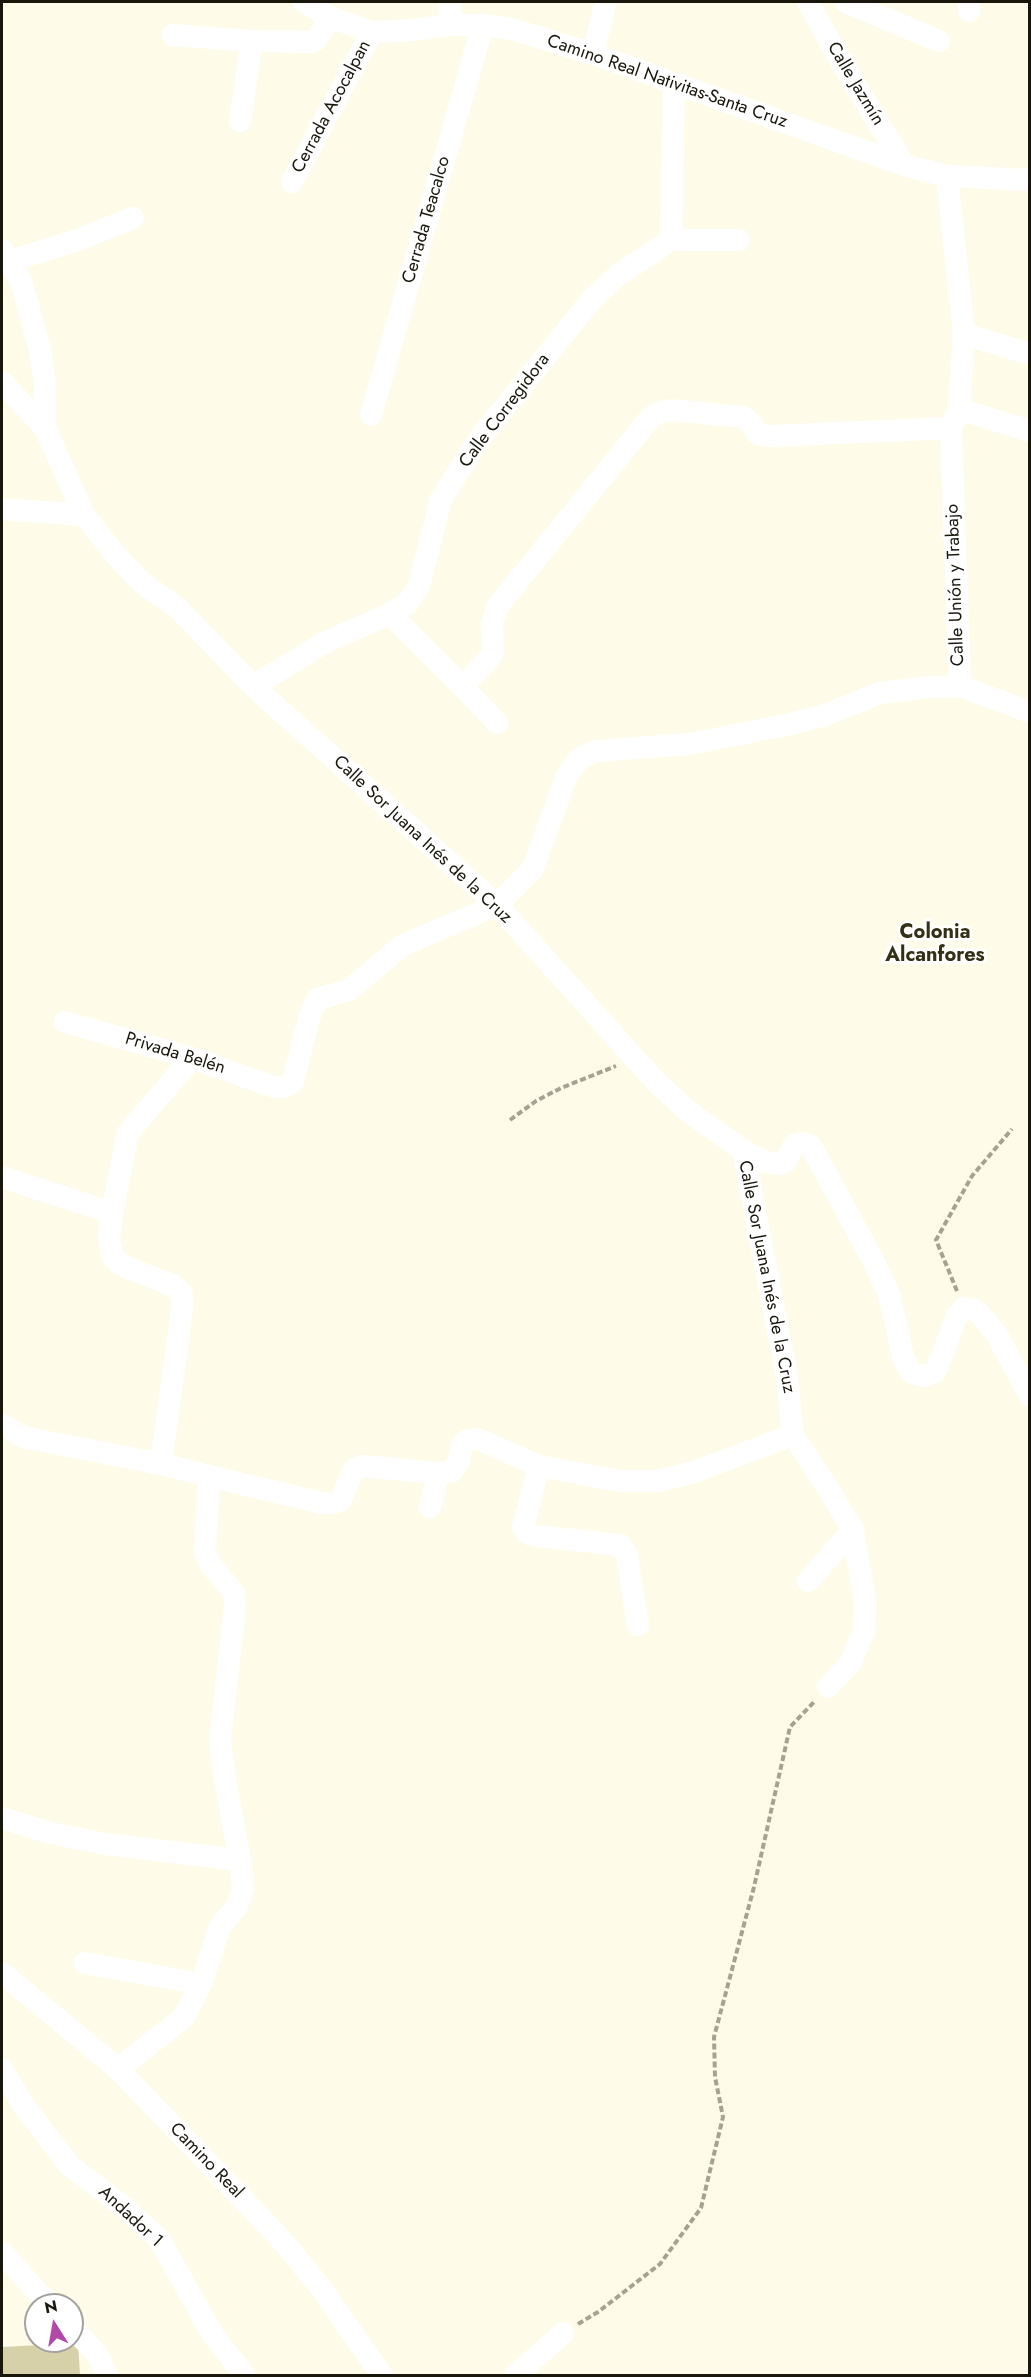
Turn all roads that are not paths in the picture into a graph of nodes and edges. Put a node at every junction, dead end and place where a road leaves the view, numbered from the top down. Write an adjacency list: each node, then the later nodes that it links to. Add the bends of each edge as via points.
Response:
1 (304, 2): 6 (street, Camino Real Nativitas-Santa Cruz)
2 (450, 2): 7 (street)
3 (606, 2): 13 (street)
4 (808, 2): 16 (street, Calle Jazmín)
5 (846, 2): 12 (street)
6 (330, 17): 9 (street, Camino Real Nativitas-Santa Cruz); 11 (street, via 312,42)
7 (451, 25): 8 (street, Camino Real Nativitas-Santa Cruz); 9 (street, Camino Real Nativitas-Santa Cruz)
8 (483, 25): 13 (street, Camino Real Nativitas-Santa Cruz, via 513,29); 27 (street, Cerrada Teacalco)
9 (372, 32): 19 (street, Cerrada Acocalpan)
10 (173, 35): 11 (street)
11 (252, 41): 15 (street)
12 (939, 41)
13 (593, 54): 14 (street, Camino Real Nativitas-Santa Cruz)
14 (674, 84): 16 (street, Camino Real Nativitas-Santa Cruz); 21 (street)
15 (240, 121)
16 (904, 165): 17 (street, Camino Real Nativitas-Santa Cruz)
17 (947, 176): 18 (street, Camino Real Nativitas-Santa Cruz); 24 (street, Calle Unión y Trabajo)
18 (1029, 180)
19 (292, 182)
20 (133, 218): 23 (street, via 75,241)
21 (671, 240): 22 (street); 33 (street, Calle Corregidora, via 617,276 593,298 480,438 441,499 419,586 408,603)
22 (739, 240)
23 (6, 255): 29 (street, via 21,281 40,349)
24 (964, 334): 25 (street); 28 (street, Calle Unión y Trabajo)
25 (1029, 354)
26 (2, 382): 29 (street, Calle Sor Juana Inés de la Cruz)
27 (371, 415)
28 (955, 418): 30 (street); 35 (street, via 760,435 743,417 660,412 651,417 497,607 492,625 493,652); 36 (street, Calle Unión y Trabajo)
29 (45, 428): 32 (street, Calle Sor Juana Inés de la Cruz)
30 (1029, 431)
31 (2, 509): 32 (street)
32 (84, 515): 34 (street, Calle Sor Juana Inés de la Cruz, via 141,582 179,609)
33 (390, 614): 34 (street, Calle Corregidora, via 326,642); 35 (street)
34 (253, 686): 39 (street, Calle Sor Juana Inés de la Cruz)
35 (462, 686): 38 (street)
36 (960, 686): 37 (street); 39 (street, Calle Unión y Trabajo, via 880,693 791,724 689,744 596,751 579,759 566,777 532,869)
37 (1029, 712)
38 (497, 723)
39 (497, 905): 41 (street, Privada Belén, via 403,945 349,990 317,999 293,1082 284,1087); 42 (street, Calle Sor Juana Inés de la Cruz, via 657,1083 689,1112)
40 (65, 1022): 41 (street, Privada Belén)
41 (192, 1058): 44 (street, via 128,1133)
42 (743, 1150): 45 (street, via 765,1162 781,1164 794,1145 811,1146 889,1294 904,1359 911,1372 923,1376 935,1372 956,1317 964,1308 974,1310 997,1335); 47 (street, Calle Sor Juana Inés de la Cruz, via 785,1365)
43 (3, 1180): 44 (street)
44 (112, 1213): 48 (street, via 109,1240 113,1257 124,1266 172,1285 183,1302)
45 (1029, 1396)
46 (2, 1424): 48 (street, via 24,1437)
47 (793, 1435): 49 (street, via 659,1481 620,1481); 53 (street)
48 (161, 1464): 51 (street)
49 (539, 1466): 50 (street, via 478,1439 462,1445 452,1472); 55 (street, via 523,1527 528,1534 537,1536 621,1545 627,1556)
50 (438, 1473): 51 (street, via 362,1466 353,1470 341,1500 334,1503); 52 (street)
51 (209, 1476): 58 (street, via 205,1552 234,1593 220,1738)
52 (430, 1507)
53 (853, 1530): 54 (street); 56 (street, via 865,1601 864,1632 850,1664)
54 (808, 1581)
55 (638, 1625)
56 (828, 1687)
57 (5, 1819): 58 (street, via 106,1844)
58 (240, 1860): 61 (street, via 243,1888 237,1906 220,1927)
59 (85, 1963): 61 (street)
60 (2, 1973): 63 (street, Camino Real)
61 (201, 1984): 63 (street, via 184,2017)
62 (2, 2069): 69 (street, Andador 1, via 70,2166 159,2239 213,2335)
63 (118, 2069): 70 (street, Camino Real, via 281,2239 322,2289)
64 (2, 2252): 65 (street)
65 (38, 2293)
66 (563, 2333): 71 (street)
67 (84, 2340): 68 (street, via 97,2354)
68 (107, 2376)
69 (244, 2376)
70 (382, 2376)
71 (515, 2376)

